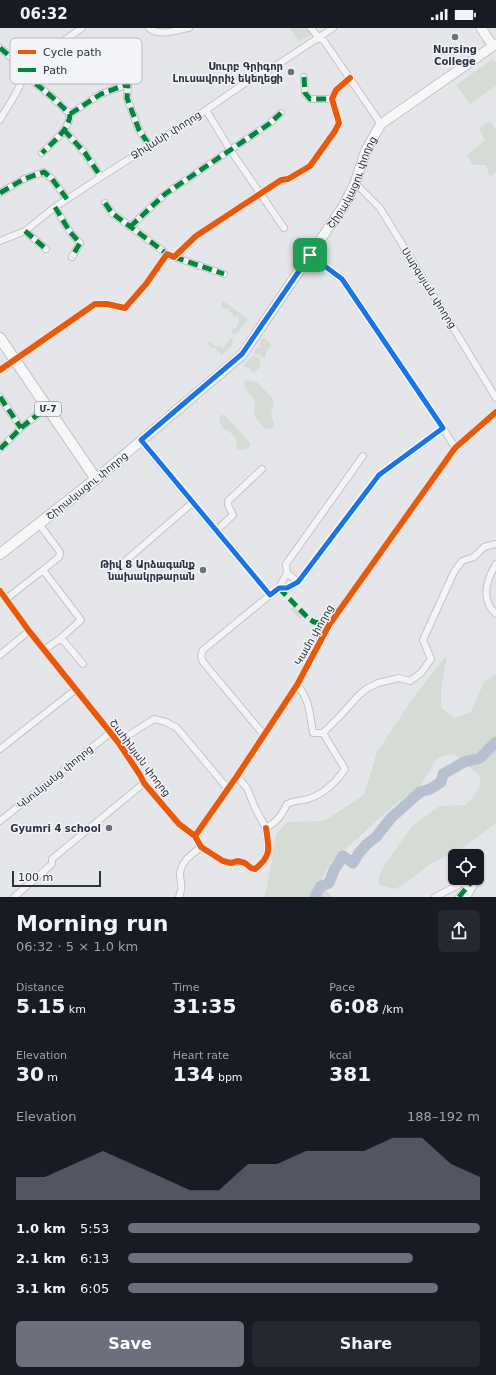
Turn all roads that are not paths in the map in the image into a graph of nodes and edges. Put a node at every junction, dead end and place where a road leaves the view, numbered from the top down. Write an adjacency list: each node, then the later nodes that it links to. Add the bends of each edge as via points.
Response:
1 (82, 28): 8 (street)
2 (149, 28): 3 (street, via 156,32)
3 (189, 28)
4 (311, 28): 7 (street)
5 (333, 28): 7 (street, Ջիվանի փողոց)
6 (481, 28): 9 (main road)
7 (318, 37): 13 (street, via 324,41); 17 (street, Ջիվանի փողոց)
8 (69, 38)
9 (494, 45): 21 (main road, Շիրակացու փողոց)
10 (0, 48): 11 (street)
11 (10, 58)
12 (304, 78): 16 (street, via 305,92 310,99)
13 (350, 78): 16 (street, via 336,90); 21 (street)
14 (20, 84): 20 (street)
15 (38, 84): 19 (street)
16 (332, 100): 29 (street, via 339,122 310,166)
17 (206, 110): 23 (street, Ջիվանի փողոց); 24 (street)
18 (281, 112): 24 (street, via 269,124)
19 (70, 114): 22 (street); 23 (street, via 101,94 128,84 127,98 139,130)
20 (0, 120)
21 (381, 124): 27 (main road, Շիրակացու փողոց, via 366,150)
22 (64, 130): 25 (street); 26 (street)
23 (150, 146): 26 (street, Ջիվանի փողոց)
24 (231, 151): 29 (street); 33 (street, via 165,194)
25 (42, 153)
26 (101, 176): 30 (street, Ջիվանի փողոց)
27 (355, 183): 39 (main road, Շիրակացու փողոց, via 344,205); 47 (street, Սարգսյան փողոց, via 380,208)
28 (0, 193): 30 (street, via 24,179 44,172)
29 (259, 194): 34 (street); 40 (street, via 196,236)
30 (67, 199): 32 (street, Ջիվանի փողոց)
31 (105, 203): 33 (street)
32 (55, 207): 35 (street, Ջիվանի փողոց); 41 (street, via 80,243)
33 (130, 227): 38 (street)
34 (284, 228)
35 (25, 231): 36 (street, Ջիվանի փողոց); 37 (street)
36 (0, 241)
37 (46, 249)
38 (167, 254): 40 (street); 44 (street, via 125,308 95,304)
39 (310, 255): 51 (street, via 342,279); 52 (main road, Շիրակացու փողոց, via 242,354)
40 (174, 256): 42 (street)
41 (72, 257)
42 (224, 274)
43 (0, 338): 44 (main road, Մ-7)
44 (15, 360): 45 (street); 48 (main road, Մ-7)
45 (0, 370)
46 (0, 396): 50 (street)
47 (496, 398)
48 (47, 407): 50 (street); 57 (main road, Մ-7)
49 (496, 412): 53 (street, Կամո փողոց)
50 (21, 428): 54 (street)
51 (443, 428): 53 (street); 67 (street, via 379,475)
52 (141, 440): 57 (main road, Շիրակացու փողոց); 58 (street)
53 (455, 448): 78 (street, Կամո փողոց, via 329,625)
54 (0, 449)
55 (363, 456): 66 (street, via 286,564)
56 (262, 469): 60 (street, via 228,501 233,515)
57 (96, 479): 59 (main road, Շիրակացու փողոց)
58 (192, 503): 60 (street); 65 (street)
59 (39, 524): 62 (main road, Շիրակացու փողոց); 64 (street, via 60,552 59,557)
60 (216, 531): 70 (street)
61 (496, 544): 81 (street, via 484,547 474,557 462,561 454,572 423,640 431,659 421,674 410,681 399,678 366,689)
62 (0, 554)
63 (496, 564): 72 (street, via 489,576 485,594)
64 (43, 570): 71 (street); 74 (street, via 82,620)
65 (115, 570)
66 (287, 573): 67 (street); 68 (street)
67 (298, 582): 68 (street, via 287,588)
68 (279, 588): 70 (street)
69 (0, 591): 71 (street, Շահինյան փողոց)
70 (270, 595): 82 (street, via 203,650 201,656 203,662)
71 (6, 600): 73 (street, Շահինյան փողոց)
72 (496, 614)
73 (30, 631): 75 (street, Շահինյան փողոց); 76 (street)
74 (61, 638): 75 (street); 77 (street)
75 (44, 650): 79 (street, Շահինյան փողոց)
76 (0, 655)
77 (83, 664)
78 (297, 685): 81 (street, via 309,705 313,734); 82 (street, Կամո փողոց)
79 (75, 690): 80 (street, Շահինյան փողոց); 84 (street)
80 (110, 733): 83 (street, Շահինյան փողոց); 88 (street, Կնունյանց փողոց)
81 (323, 733): 89 (street, via 345,769 324,791 308,799 287,804 283,814)
82 (264, 735): 85 (street, Կամո փողոց)
83 (118, 742): 86 (street, Շահինյան փողոց); 87 (street, via 154,719 166,722 177,728)
84 (0, 749)
85 (237, 776): 87 (street, Կամո փողոց); 89 (street, via 247,788)
86 (144, 783): 90 (street, Շահինյան փողոց, via 179,824); 95 (street, via 52,859 52,864)
87 (228, 789): 90 (street, Կամո փողոց)
88 (0, 821)
89 (266, 828): 91 (street, Շահինյան փողոց, via 269,853 264,863 254,869 244,862 223,861)
90 (195, 836): 91 (street, Շահինյան փողոց)
91 (201, 847): 96 (street, via 184,862 180,873 182,889)
92 (458, 885): 97 (street)
93 (469, 885): 98 (street)
94 (474, 885): 99 (street)
95 (14, 897)
96 (178, 897)
97 (435, 897)
98 (459, 897)
99 (467, 897)

